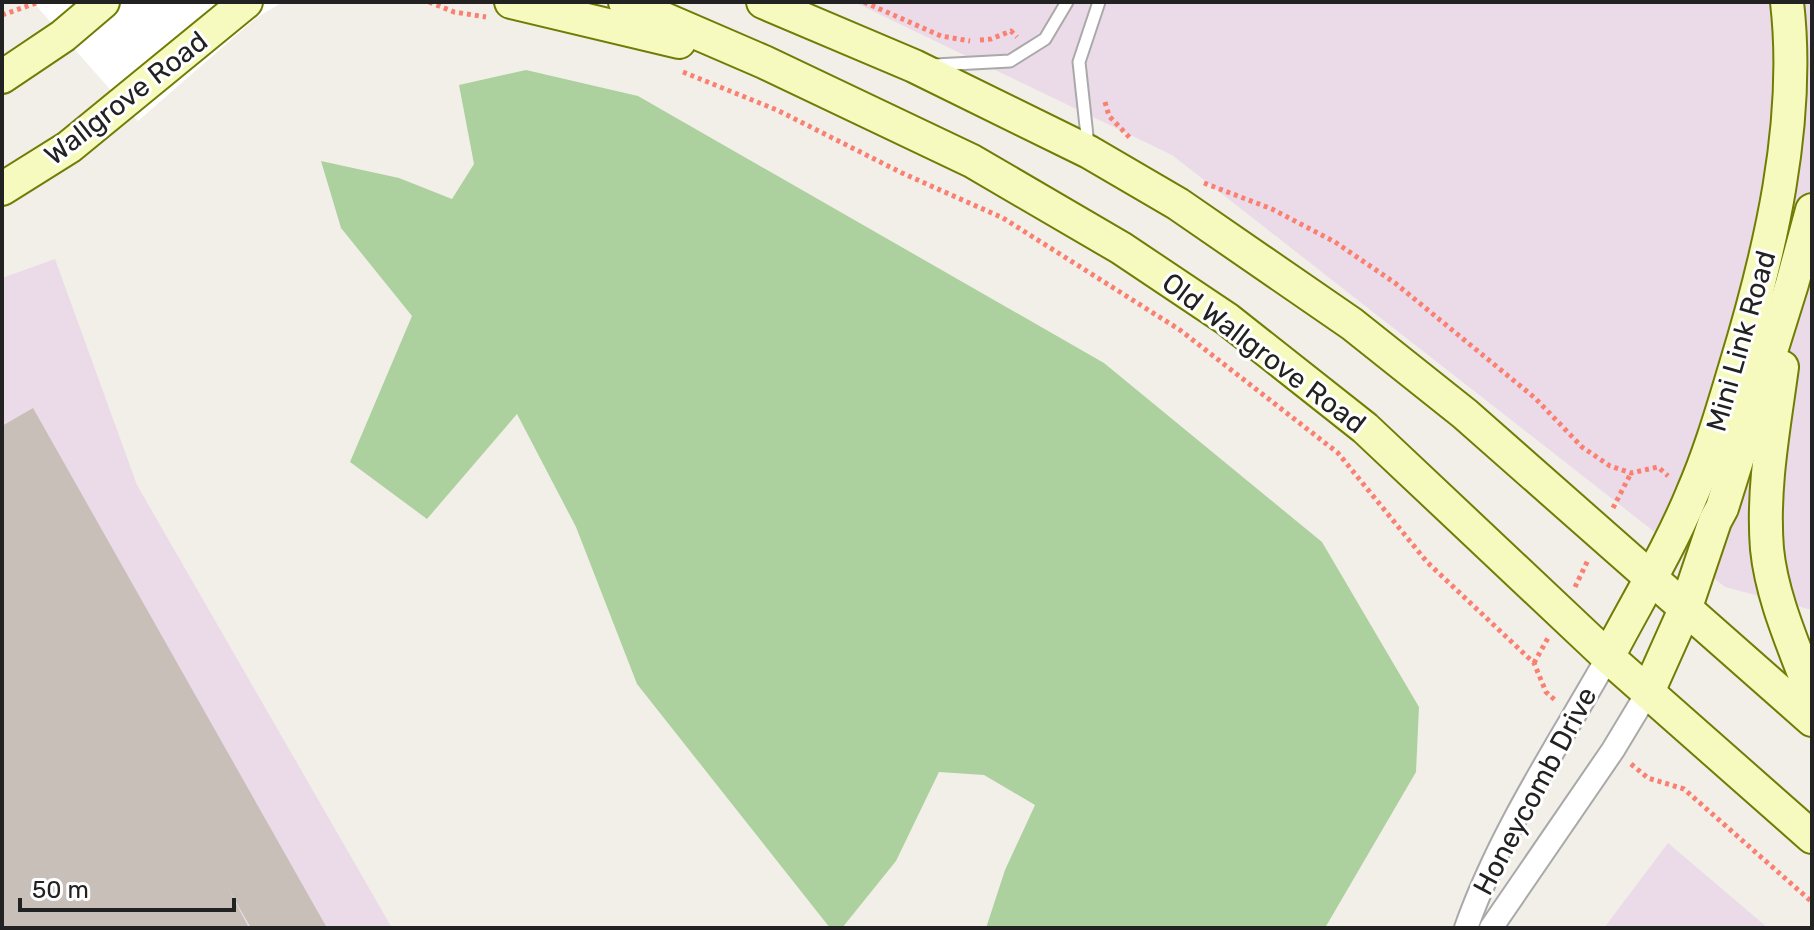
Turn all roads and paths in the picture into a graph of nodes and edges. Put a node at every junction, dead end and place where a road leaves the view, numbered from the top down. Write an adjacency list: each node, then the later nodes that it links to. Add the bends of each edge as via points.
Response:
1 (39, 2): 12 (path)
2 (103, 2): 17 (main road)
3 (246, 2): 22 (main road, Wallgrove Road, via 124,105)
4 (429, 2): 11 (path, via 454,12)
5 (625, 2): 14 (main road, Old Wallgrove Road)
6 (763, 2): 15 (main road)
7 (864, 2): 13 (path, via 941,36 970,41 1011,31)
8 (1067, 2): 13 (lane, via 1045,39)
9 (1099, 2): 18 (lane, via 1079,62)
10 (1787, 2): 28 (main road, Mini Link Road, via 1787,127 1773,227 1712,443 1691,498)
11 (504, 11): 14 (main road)
12 (2, 15)
13 (1028, 49): 15 (lane, via 1010,61)
14 (764, 62): 30 (main road, Old Wallgrove Road, via 972,161 1121,248 1227,319 1365,428)
15 (914, 66): 20 (main road)
16 (675, 68): 32 (path, via 777,110 1003,218 1180,330 1338,453 1427,562)
17 (2, 77)
18 (1081, 86): 19 (path, via 1101,86 1109,116); 20 (lane)
19 (1137, 144)
20 (1089, 152): 27 (main road, via 1178,204 1352,324 1465,414)
21 (1199, 181): 26 (path, via 1272,209 1335,242 1395,283 1535,398 1582,447)
22 (2, 189)
23 (1812, 210): 24 (main road, Mini Link Road)
24 (1792, 284): 29 (main road, Mini Link Road); 35 (main road, via 1766,497 1767,551 1775,592)
25 (1658, 467): 26 (path)
26 (1631, 473): 27 (path)
27 (1600, 534): 28 (main road); 30 (path)
28 (1650, 577): 29 (main road); 31 (main road, Mini Link Road)
29 (1686, 607): 34 (main road, Mini Link Road); 36 (main road)
30 (1562, 613): 31 (main road, Old Wallgrove Road); 32 (path)
31 (1608, 657): 34 (main road, Old Wallgrove Road); 40 (street, Honeycomb Drive, via 1484,878)
32 (1534, 663): 33 (path)
33 (1546, 692)
34 (1648, 692): 38 (main road, Old Wallgrove Road); 41 (street, Honeycomb Drive)
35 (1812, 695)
36 (1812, 720)
37 (1648, 778): 39 (path, via 1684,789)
38 (1812, 837)
39 (1812, 902)
40 (1466, 928)
41 (1491, 928)

